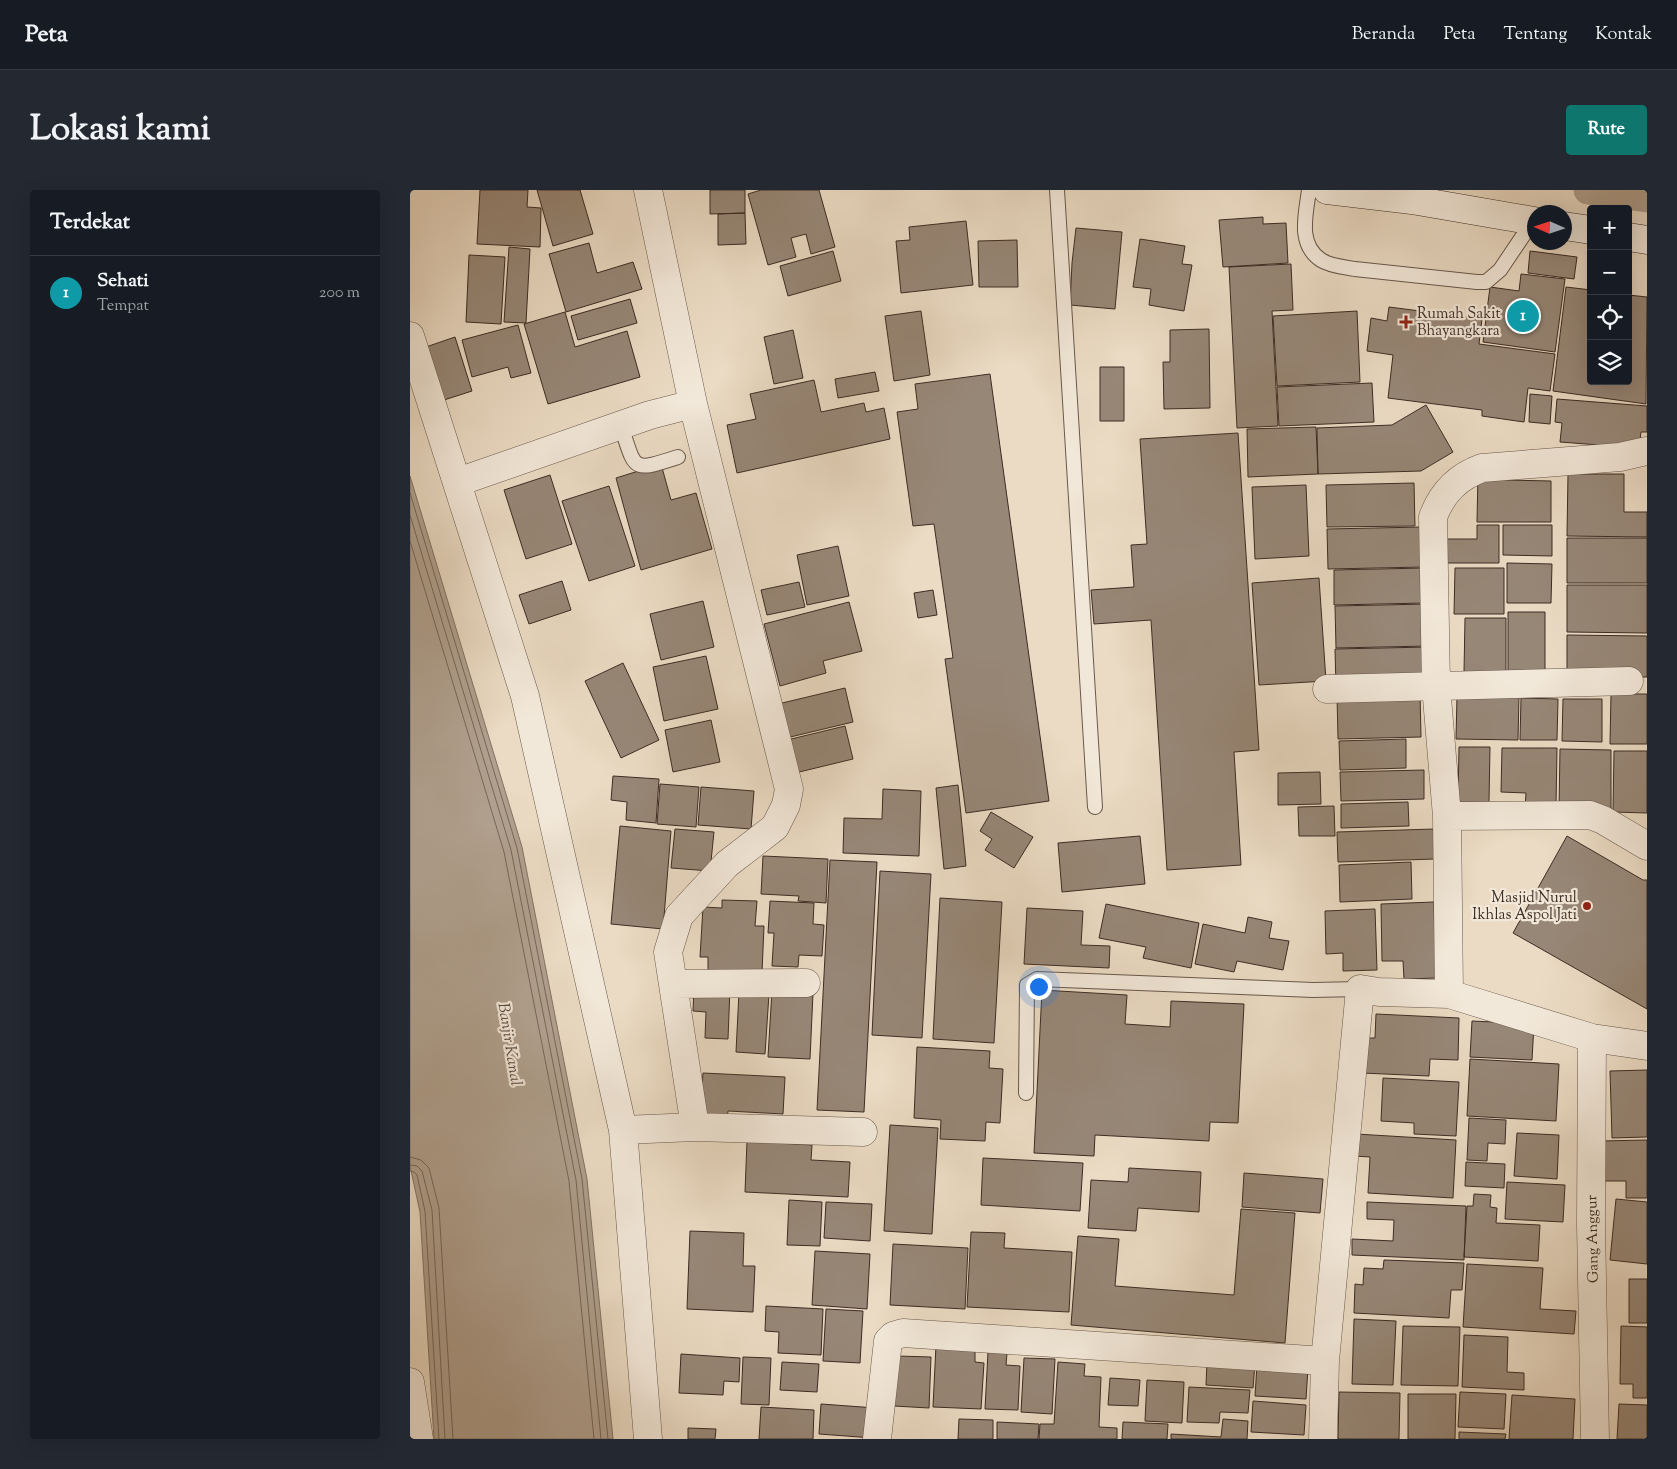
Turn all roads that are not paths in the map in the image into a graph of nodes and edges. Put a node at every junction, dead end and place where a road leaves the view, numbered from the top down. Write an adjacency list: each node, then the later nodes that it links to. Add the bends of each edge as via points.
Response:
1 (648, 190): 12 (street)
2 (1057, 190): 20 (lane)
3 (1309, 190): 8 (lane, via 1304,237 1321,261 1336,266 1486,282 1500,270)
4 (1328, 190): 5 (street, via 1412,200)
5 (1527, 220)
6 (1572, 227): 7 (street)
7 (1587, 229)
8 (1527, 231)
9 (1632, 238): 10 (street)
10 (1647, 240)
11 (410, 336): 16 (street)
12 (693, 404): 13 (street); 24 (street, via 788,789 786,805 775,827 727,864 679,916 668,952)
13 (621, 426): 15 (lane, via 637,465 649,467); 16 (street)
14 (1647, 451): 18 (street, via 1620,457 1482,468 1467,473 1444,494 1433,517)
15 (678, 457)
16 (458, 482): 31 (street, via 525,696)
17 (1628, 681): 18 (street)
18 (1436, 686): 19 (street); 21 (street)
19 (1327, 688)
20 (1095, 807)
21 (1447, 816): 22 (street, via 1590,815); 26 (street)
22 (1647, 846)
23 (806, 983): 24 (street)
24 (674, 984): 30 (street)
25 (1360, 988): 26 (street, via 1378,992); 29 (lane, via 1313,990 1037,979 1027,985); 33 (street)
26 (1449, 994): 27 (street)
27 (1592, 1038): 28 (street); 39 (street, Gang Anggur)
28 (1647, 1046)
29 (1026, 1093)
30 (695, 1127): 31 (street); 32 (street)
31 (623, 1130): 36 (street)
32 (863, 1132)
33 (1325, 1361): 37 (street, via 903,1333 888,1341); 38 (street)
34 (410, 1382): 35 (street)
35 (419, 1439)
36 (648, 1439)
37 (877, 1439)
38 (1323, 1439)
39 (1595, 1439)

